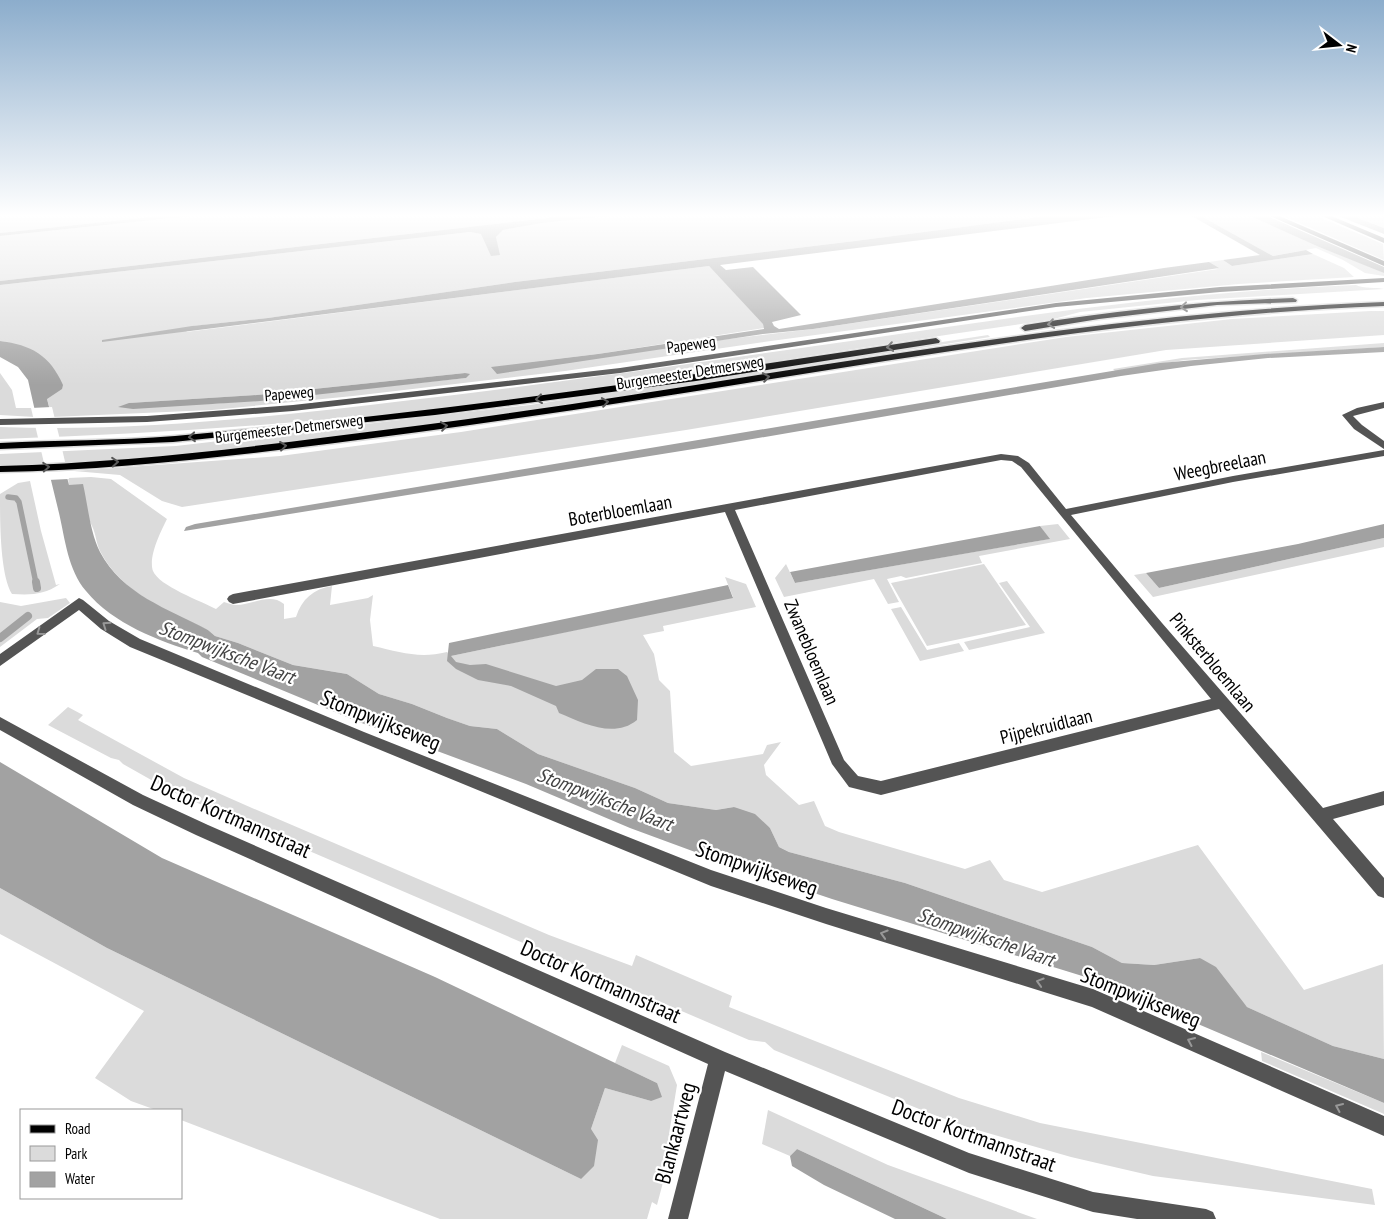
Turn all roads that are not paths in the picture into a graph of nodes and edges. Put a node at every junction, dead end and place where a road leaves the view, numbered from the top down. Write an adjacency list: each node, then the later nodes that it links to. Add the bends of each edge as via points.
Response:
1 (1384, 280): 5 (street, Papeweg, via 1281,284 1054,306 559,379 329,404 206,416 56,423)
2 (1384, 297): 6 (main road, Burgemeester Detmersweg, one-way to 6, via 1197,306 1099,316 696,378 445,411 173,439)
3 (1384, 304): 10 (main road, Burgemeester Detmersweg, one-way to 3, via 235,452 429,428 1129,323 1223,313)
4 (1384, 405): 7 (street, via 1347,415)
5 (0, 422)
6 (0, 446)
7 (1384, 446)
8 (1384, 453): 12 (street, Weegbreelaan)
9 (1014, 458): 11 (street, Boterbloemlaan, via 1001,457); 12 (street, Pinksterbloemlaan, via 1026,465)
10 (0, 469)
11 (729, 508): 13 (street, Boterbloemlaan); 17 (street, Zwanebloemlaan, via 839,764 854,782)
12 (1064, 513): 15 (street, Pinksterbloemlaan)
13 (232, 599)
14 (0, 661): 22 (street, Stompwijkseweg, one-way to 14, via 1093,998 710,878 136,643 105,625 79,603)
15 (1222, 702): 17 (street, Pijpekruidlaan); 19 (street, Pinksterbloemlaan)
16 (0, 722): 21 (street, Doctor Kortmannstraat, via 138,800)
17 (881, 788)
18 (1384, 798): 19 (street)
19 (1320, 816): 20 (street, Pinksterbloemlaan)
20 (1384, 890)
21 (719, 1059): 23 (street, Blankaartweg); 24 (street, Doctor Kortmannstraat, via 969,1163 1093,1202)
22 (1384, 1126)
23 (678, 1219)
24 (1206, 1219)

